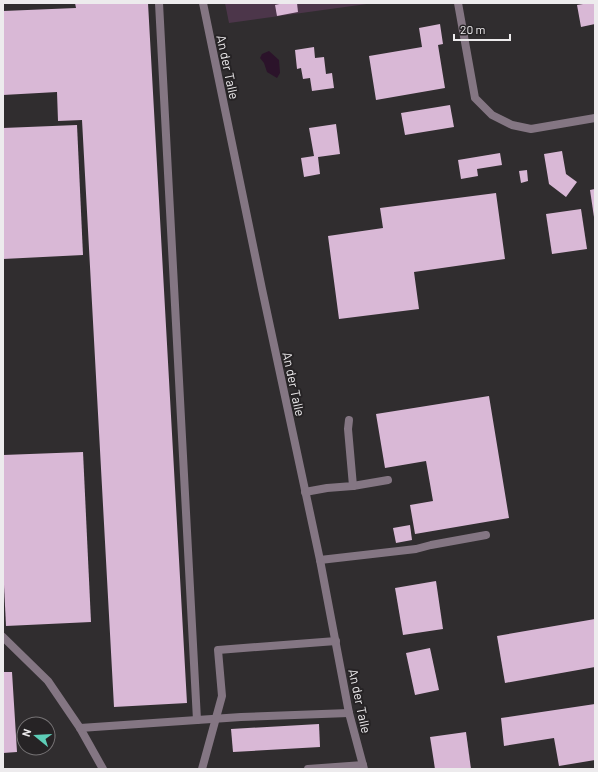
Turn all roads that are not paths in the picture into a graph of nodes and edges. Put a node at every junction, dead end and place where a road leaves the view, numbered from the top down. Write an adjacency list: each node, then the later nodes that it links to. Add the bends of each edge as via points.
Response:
1 (159, 3): 15 (street)
2 (203, 3): 8 (street, An der Talle)
3 (458, 3): 4 (street, via 475,98 492,115 512,125 531,128)
4 (595, 118)
5 (349, 420): 7 (street)
6 (388, 480): 7 (street)
7 (353, 486): 8 (street)
8 (305, 492): 10 (street, An der Talle)
9 (486, 535): 10 (street, via 416,549)
10 (320, 560): 12 (street, An der Talle)
11 (3, 637): 16 (street, via 48,681)
12 (336, 641): 13 (street, An der Talle); 14 (street, via 218,650 222,696)
13 (350, 713): 14 (street); 17 (street, An der Talle)
14 (216, 719): 15 (street); 19 (street)
15 (198, 720): 16 (street)
16 (80, 728): 18 (street)
17 (364, 767): 20 (street)
18 (103, 769)
19 (202, 769)
20 (308, 769)

